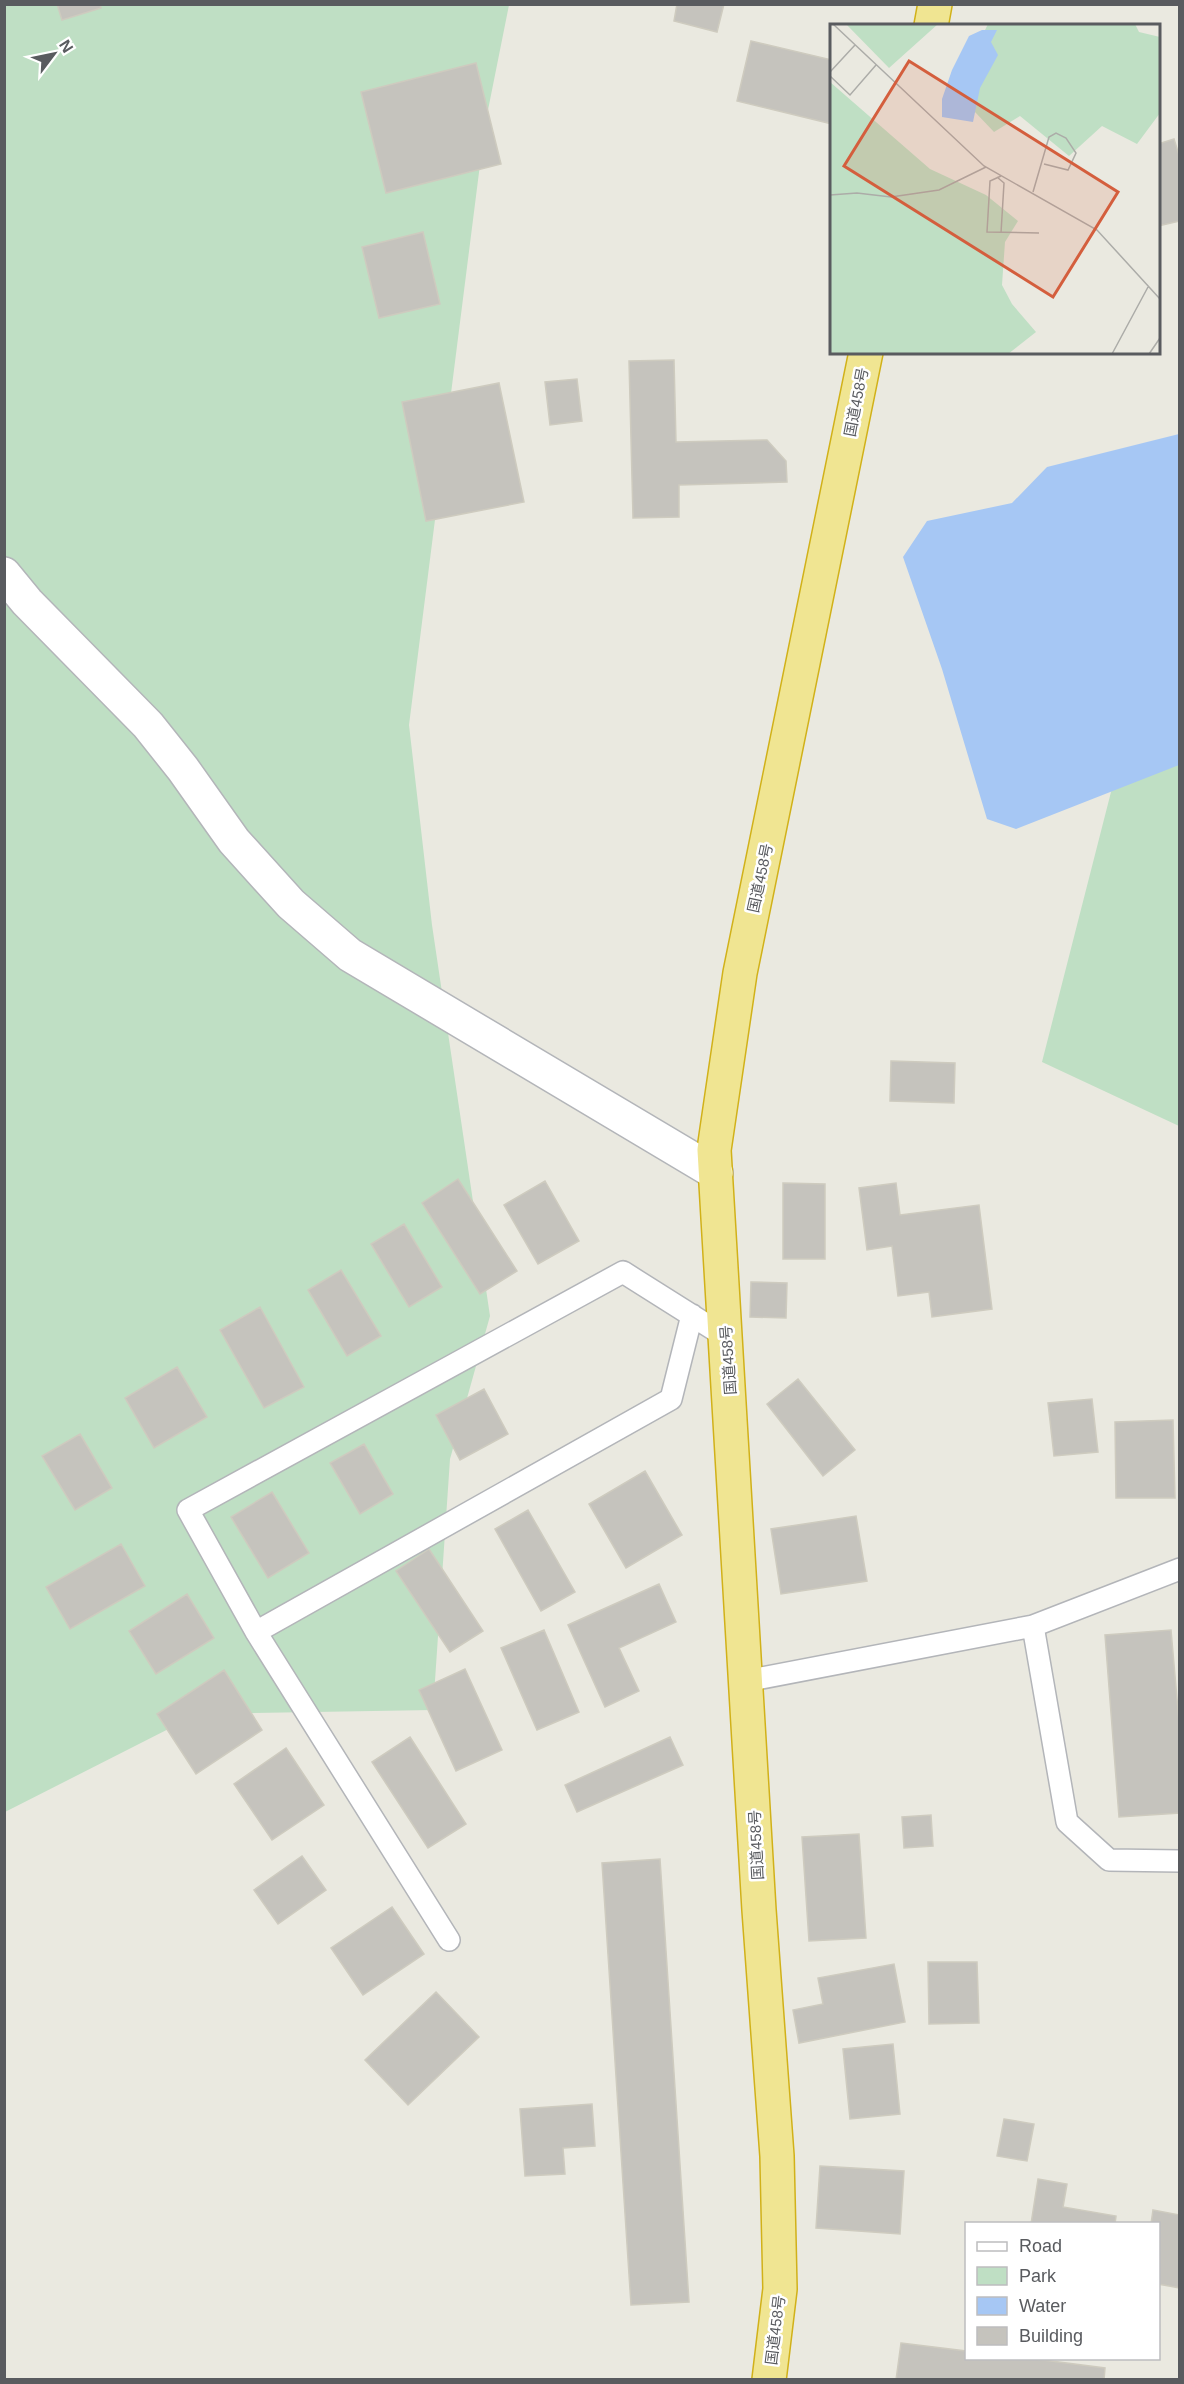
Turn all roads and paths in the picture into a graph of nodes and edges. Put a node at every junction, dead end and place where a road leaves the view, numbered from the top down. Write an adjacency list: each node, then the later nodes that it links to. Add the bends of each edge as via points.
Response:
1 (935, 4): 2 (highway)
2 (931, 24)
3 (866, 354): 5 (highway, 国道458号, via 740,973 714,1150)
4 (4, 574): 5 (street, via 148,725 234,841 291,904 350,955)
5 (716, 1173): 7 (highway, 国道458号)
6 (692, 1315): 7 (lane); 10 (lane, via 671,1399); 10 (lane, via 623,1272 188,1510)
7 (726, 1337): 11 (highway, 国道458号)
8 (1179, 1569): 9 (lane)
9 (1033, 1626): 11 (lane); 12 (lane, via 1067,1822 1109,1860)
10 (256, 1632): 13 (lane)
11 (746, 1681): 14 (highway, 国道458号, via 777,2156 780,2289)
12 (1179, 1860)
13 (448, 1940)
14 (769, 2379)

